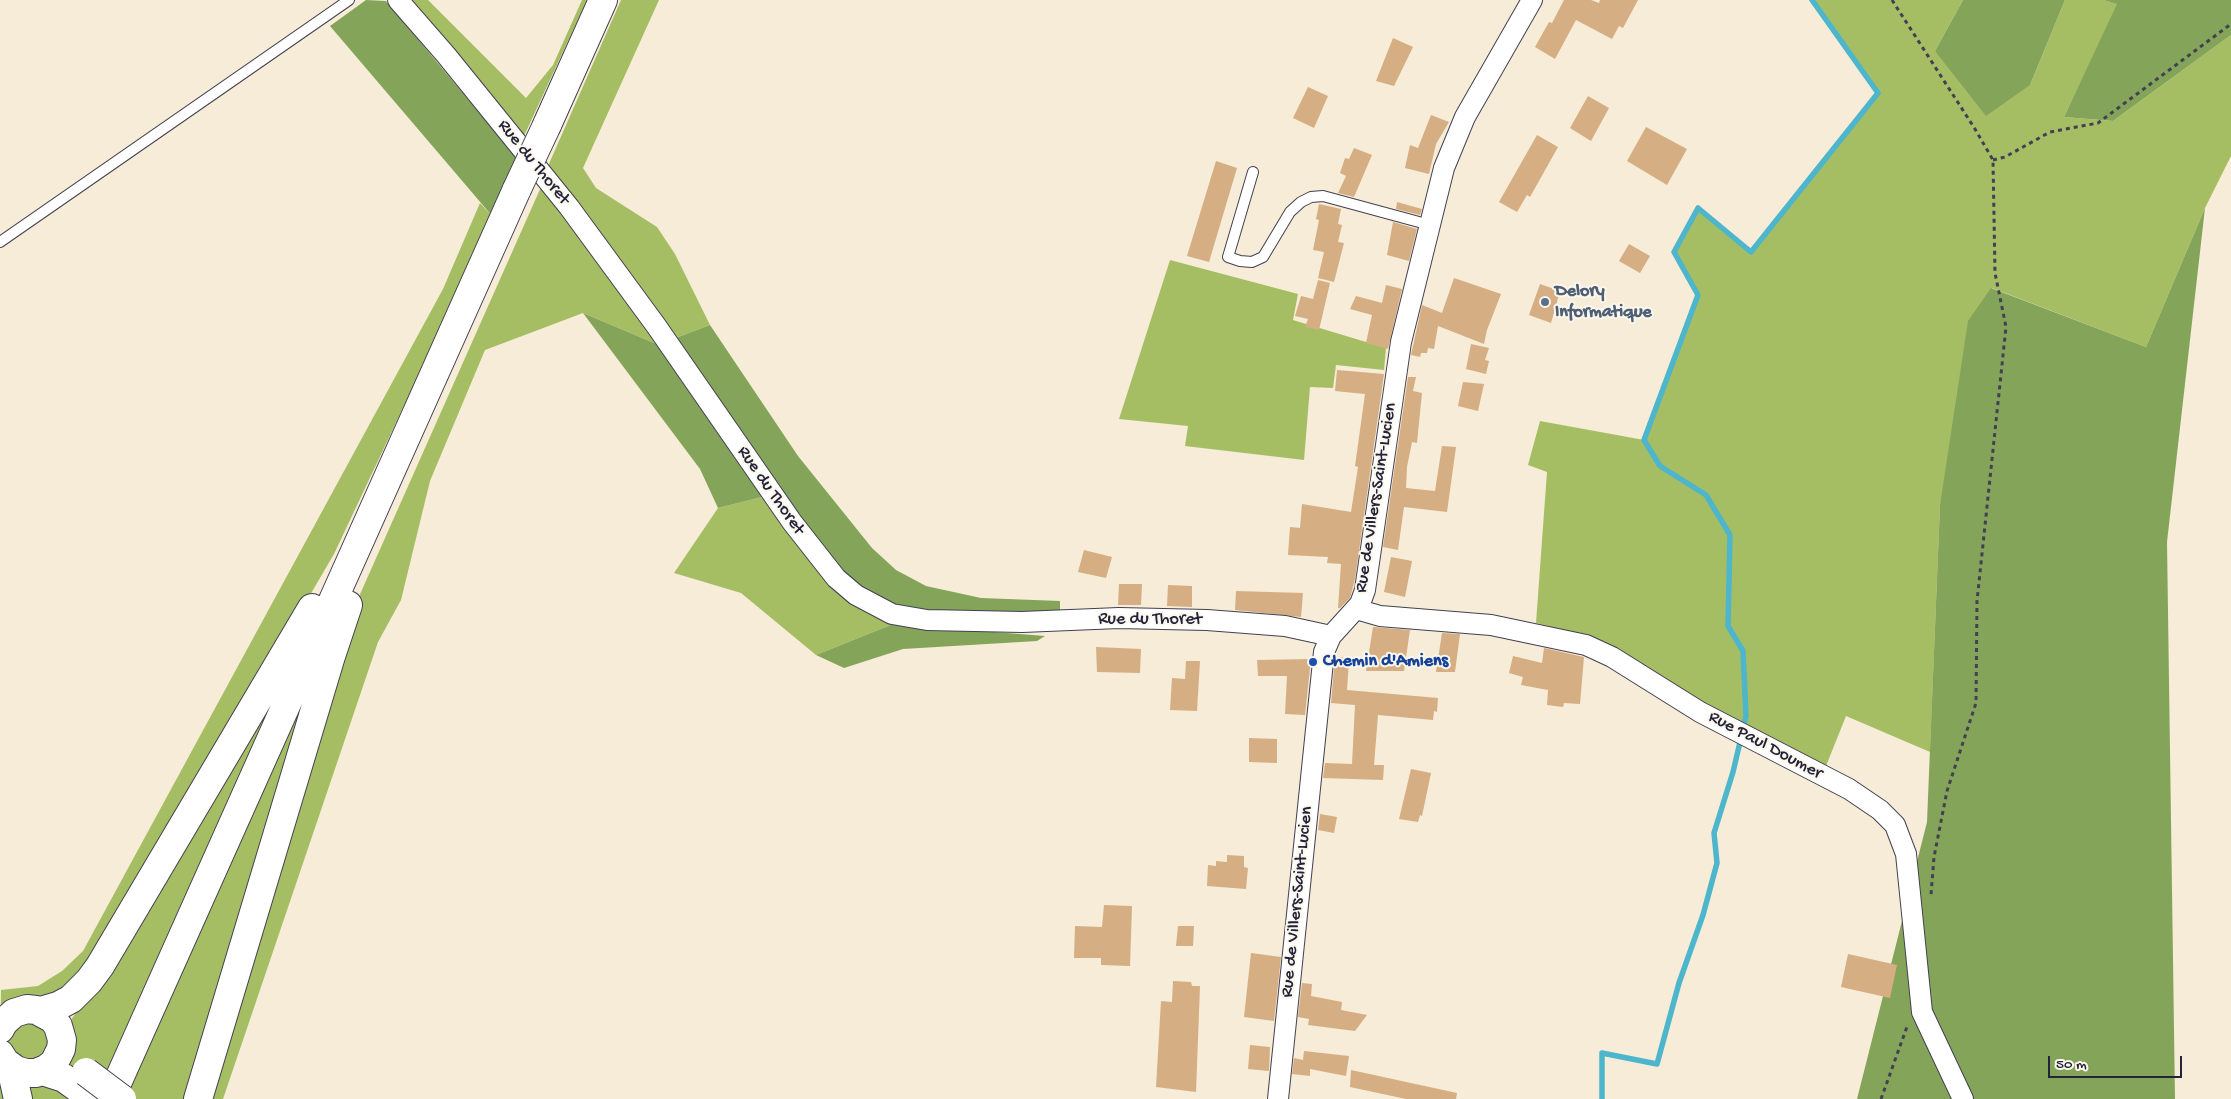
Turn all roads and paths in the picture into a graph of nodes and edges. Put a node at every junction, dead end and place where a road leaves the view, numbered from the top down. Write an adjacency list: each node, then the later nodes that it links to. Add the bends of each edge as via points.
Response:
1 (348, 0): 10 (lane)
2 (398, 0): 13 (street, Rue du Thoret, via 563,199 657,327 796,528 836,578 856,595 892,614 927,620 1207,620 1285,626)
3 (603, 0): 11 (main road, bridge)
4 (1532, 0): 9 (street, Rue de Villers-Saint-Lucien, via 1458,129 1444,168)
5 (1892, 0): 7 (path)
6 (2231, 24): 7 (path, via 2098,123 2050,132 2005,157)
7 (1993, 160): 14 (path, via 1994,273 2006,327 1977,600 1976,703 1947,791 1934,857)
8 (1253, 172): 9 (lane, via 1228,257 1240,261 1252,262 1263,257 1290,212 1311,197 1323,196)
9 (1430, 225): 12 (street, Rue de Villers-Saint-Lucien, via 1398,360 1368,578)
10 (0, 242)
11 (425, 395): 15 (main road, via 376,480 310,612 100,966 89,981 58,1006); 22 (main road); 24 (main road, via 394,492 334,648)
12 (1356, 609): 13 (street, Rue de Villers-Saint-Lucien); 27 (street, Rue Paul Doumer, via 1380,616 1491,625 1586,645 1612,657 1700,712 1849,789 1880,810 1895,826 1906,854 1922,1012)
13 (1331, 636): 25 (street, Rue de Villers-Saint-Lucien, via 1320,674)
14 (1930, 902)
15 (15, 1014): 17 (main road, via 49,1016 58,1026)
16 (1908, 1022): 26 (path)
17 (62, 1044): 19 (main road, via 54,1063); 20 (main road)
18 (3, 1058): 19 (main road, via 26,1073); 21 (main road)
19 (42, 1071): 20 (main road)
20 (85, 1085): 23 (main road, bridge)
21 (18, 1099)
22 (110, 1099)
23 (122, 1099)
24 (198, 1099)
25 (1278, 1099)
26 (1881, 1099)
27 (1963, 1099)

